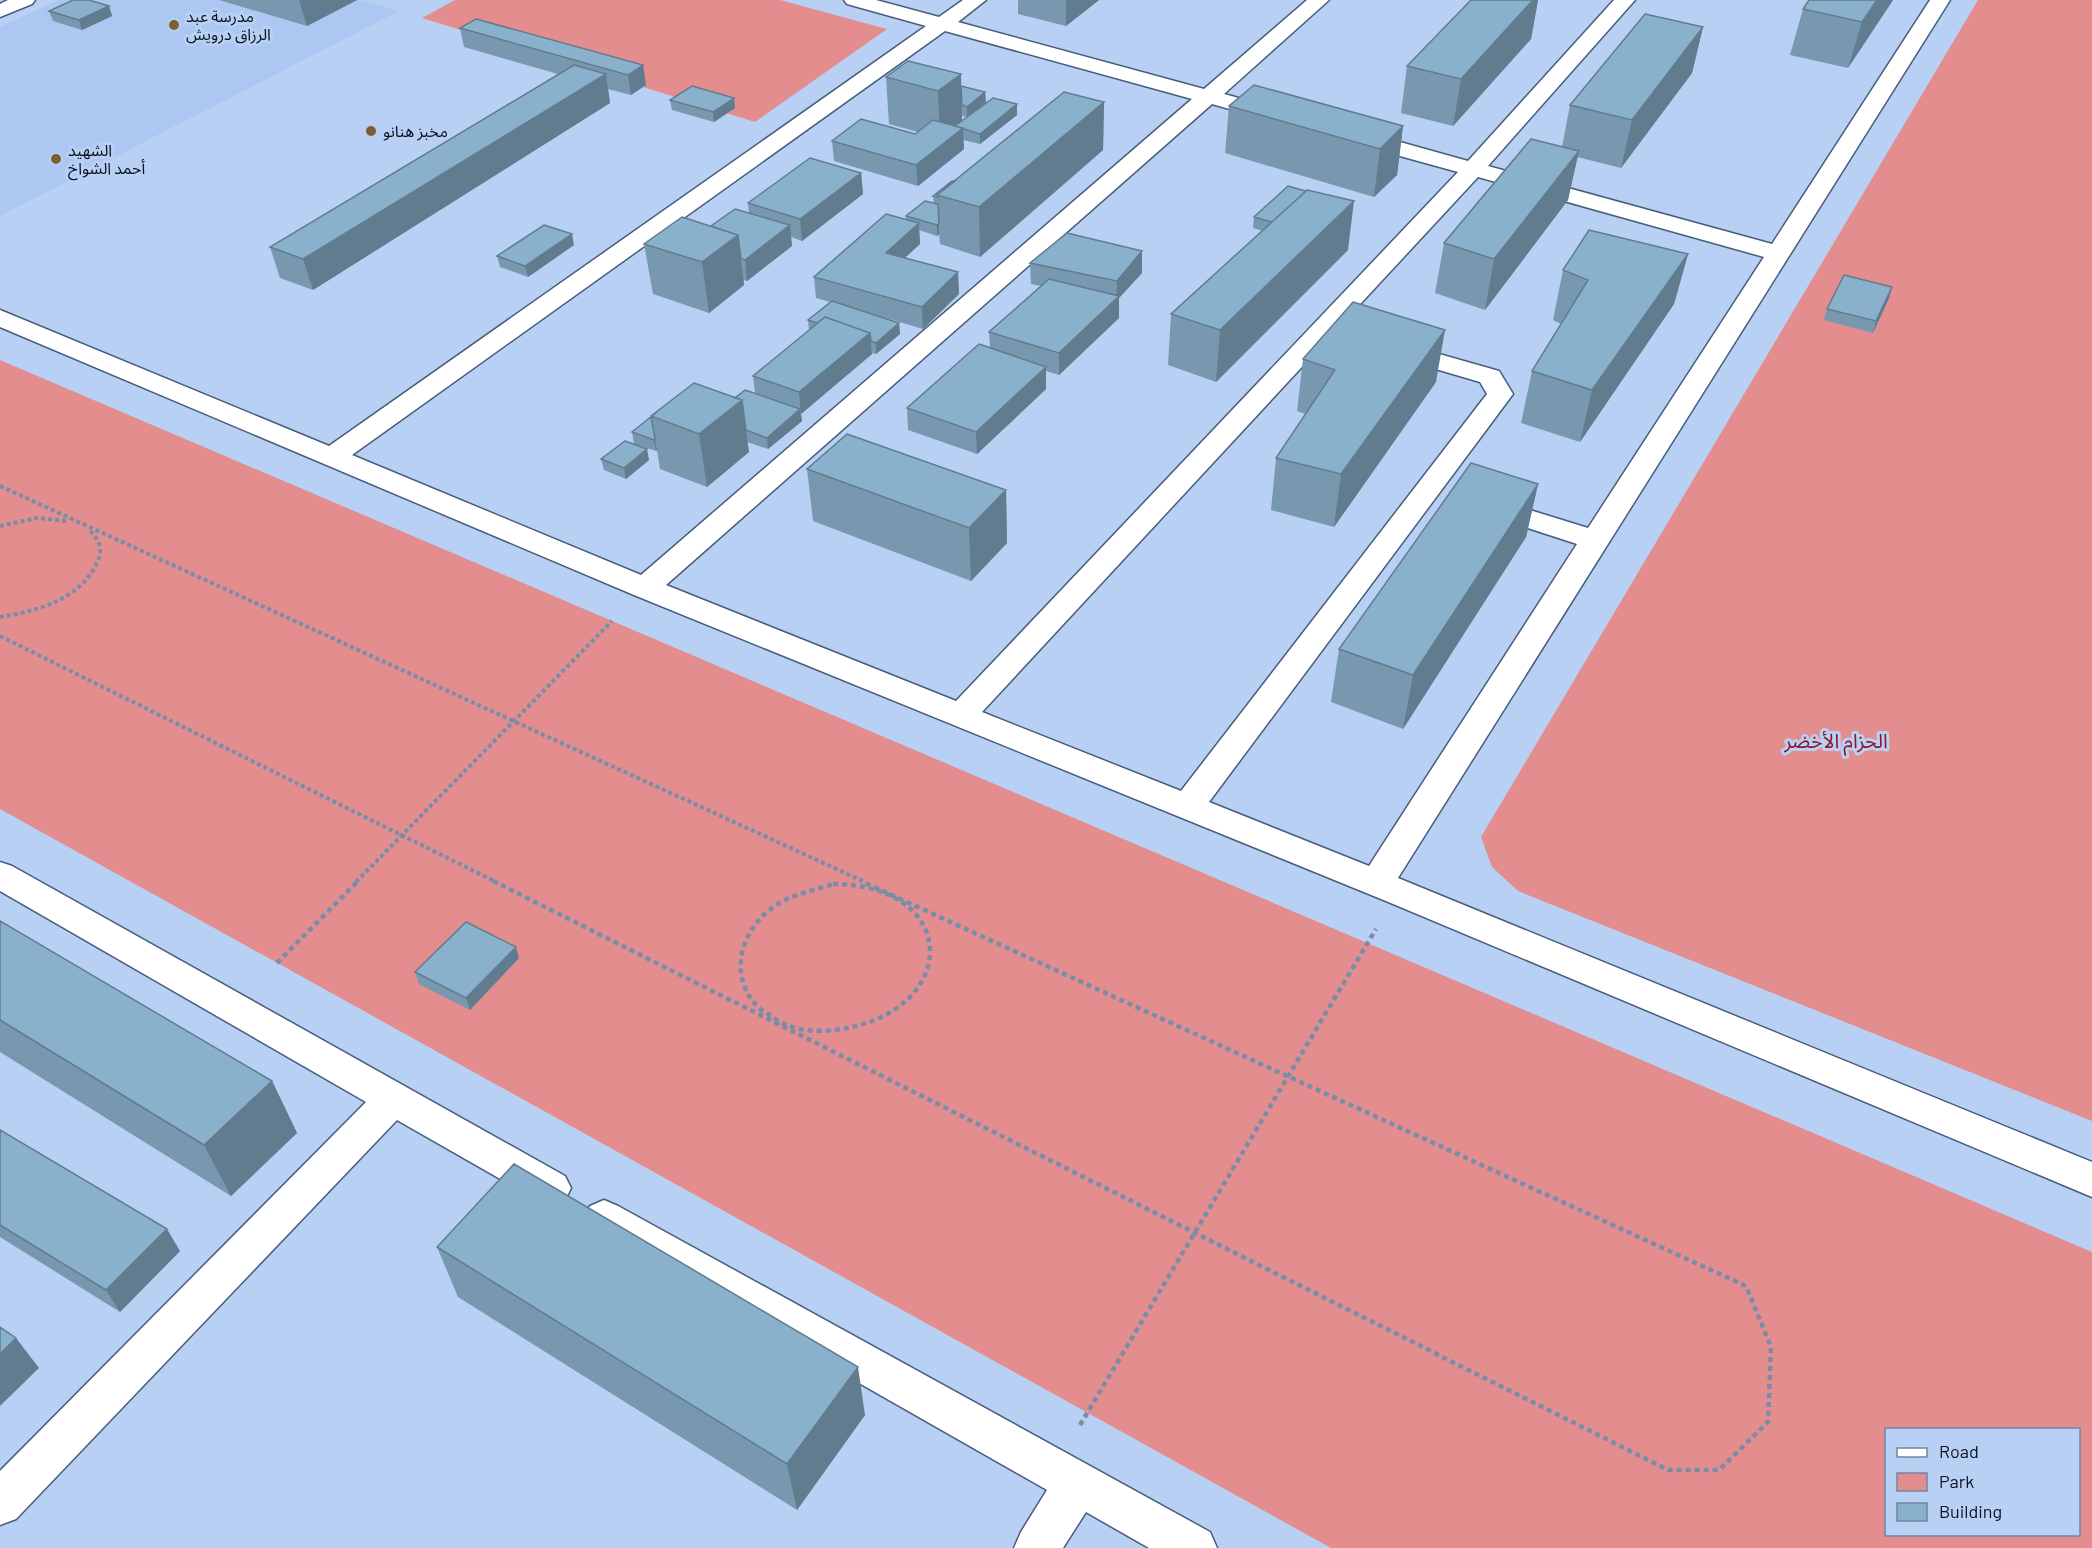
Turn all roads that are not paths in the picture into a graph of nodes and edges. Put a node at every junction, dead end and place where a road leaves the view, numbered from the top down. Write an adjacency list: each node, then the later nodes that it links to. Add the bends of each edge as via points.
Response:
1 (25, 0): 7 (street)
2 (854, 0): 8 (street)
3 (975, 0): 8 (street)
4 (1319, 0): 9 (street)
5 (1625, 0): 12 (street)
6 (1940, 0): 13 (street)
7 (0, 11)
8 (943, 23): 9 (street); 16 (street)
9 (1206, 97): 10 (street); 19 (street)
10 (1296, 121)
11 (1340, 133): 12 (street)
12 (1474, 168): 13 (street); 15 (street)
13 (1778, 253): 18 (street)
14 (0, 318): 16 (street)
15 (1324, 329): 17 (street, via 1490,377 1500,394); 20 (street)
16 (333, 456): 19 (street)
17 (1447, 493): 18 (street); 21 (street)
18 (1595, 540): 23 (street)
19 (645, 588): 20 (street)
20 (960, 716): 21 (street)
21 (1187, 807): 23 (street)
22 (0, 875): 24 (street)
23 (1387, 888): 25 (street)
24 (392, 1100): 26 (street); 27 (street)
25 (2092, 1180)
26 (1066, 1476): 28 (street); 29 (street)
27 (0, 1503)
28 (1037, 1548)
29 (1194, 1548)

